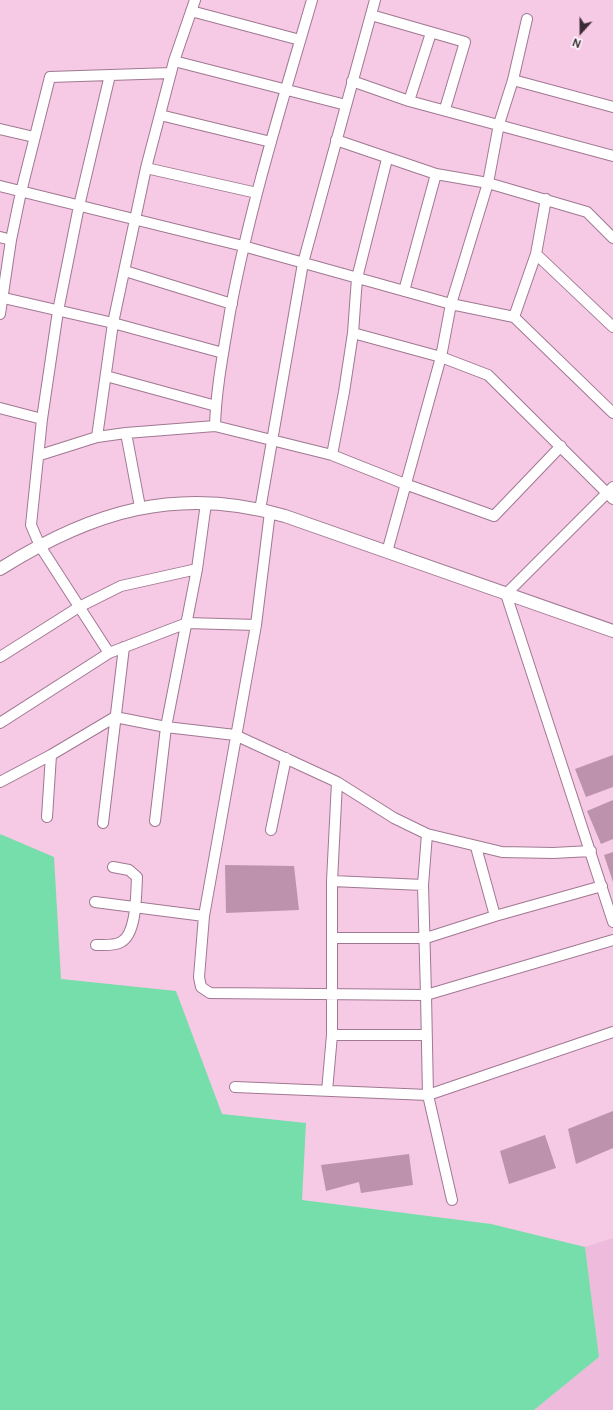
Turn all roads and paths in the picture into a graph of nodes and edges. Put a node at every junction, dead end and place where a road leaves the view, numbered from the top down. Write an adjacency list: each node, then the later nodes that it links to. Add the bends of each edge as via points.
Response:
1 (194, 0): 4 (street)
2 (310, 0): 8 (street)
3 (375, 0): 5 (street)
4 (192, 11): 8 (street); 9 (street)
5 (371, 15): 7 (street); 13 (street)
6 (527, 19): 12 (street)
7 (431, 33): 15 (street); 18 (street, via 465,42)
8 (300, 40): 14 (street)
9 (174, 61): 10 (street); 14 (street)
10 (171, 73): 11 (street); 19 (street)
11 (110, 75): 22 (street, via 50,77); 34 (street)
12 (513, 80): 17 (street); 20 (street)
13 (352, 81): 15 (street); 16 (street)
14 (285, 90): 16 (street); 24 (street)
15 (409, 101): 18 (street)
16 (346, 106): 23 (street)
17 (613, 107)
18 (445, 109): 20 (street)
19 (160, 114): 24 (street); 27 (street)
20 (500, 124): 25 (street); 29 (street)
21 (0, 129): 22 (street)
22 (34, 138): 31 (street)
23 (336, 140): 26 (street); 41 (street)
24 (271, 142): 32 (street)
25 (613, 156)
26 (387, 159): 28 (street); 43 (street)
27 (146, 168): 32 (street); 35 (street)
28 (436, 174): 29 (street); 44 (street)
29 (488, 183): 33 (street); 47 (street)
30 (0, 186): 31 (street)
31 (21, 192): 34 (street); 38 (street)
32 (257, 193): 39 (street)
33 (546, 199): 37 (street, via 587,212); 40 (street)
34 (79, 206): 35 (street); 48 (street)
35 (135, 219): 39 (street); 42 (street)
36 (0, 237): 38 (street)
37 (613, 238)
38 (11, 240): 45 (street)
39 (243, 246): 41 (street); 46 (street)
40 (536, 254): 50 (street); 52 (street)
41 (303, 263): 43 (street); 66 (street)
42 (125, 271): 46 (street); 51 (street)
43 (357, 278): 44 (street); 53 (street)
44 (404, 291): 47 (street)
45 (1, 297): 48 (street); 49 (street)
46 (232, 304): 54 (street)
47 (451, 304): 50 (street); 55 (street)
48 (58, 311): 51 (street); 62 (street)
49 (0, 314)
50 (514, 317): 58 (street)
51 (113, 323): 54 (street); 56 (street)
52 (613, 328)
53 (353, 333): 55 (street); 69 (street)
54 (223, 353): 59 (street)
55 (440, 357): 67 (street, via 488,375); 70 (street)
56 (106, 376): 59 (street); 65 (street)
57 (613, 397): 58 (street)
58 (605, 405): 61 (street)
59 (216, 406): 63 (street)
60 (0, 408): 62 (street)
61 (613, 413)
62 (42, 419): 68 (street)
63 (216, 426): 64 (street); 66 (street)
64 (126, 433): 65 (street); 73 (street)
65 (97, 437): 68 (street)
66 (273, 439): 69 (street); 74 (street)
67 (561, 446): 70 (street, via 494,516); 71 (street)
68 (40, 455): 75 (street, via 31,526)
69 (332, 455): 70 (street)
70 (405, 484): 76 (street)
71 (611, 493): 79 (street)
72 (206, 503): 73 (street, via 172,503); 74 (street); 78 (street)
73 (140, 507): 75 (street, via 113,514)
74 (265, 511): 76 (street); 82 (street)
75 (40, 546): 77 (street); 80 (street)
76 (387, 552): 79 (street)
77 (0, 569)
78 (197, 569): 80 (street, via 121,586); 81 (street)
79 (506, 594): 83 (street); 101 (street)
80 (79, 607): 85 (street); 86 (street)
81 (187, 623): 82 (street); 84 (street); 89 (street)
82 (256, 625): 90 (street)
83 (613, 631)
84 (124, 647): 85 (street); 87 (street)
85 (109, 653): 88 (street)
86 (0, 657)
87 (115, 718): 89 (street); 91 (street); 97 (street)
88 (0, 723)
89 (166, 727): 90 (street); 96 (street)
90 (236, 735): 92 (street); 108 (street)
91 (51, 755): 93 (street); 95 (street)
92 (286, 758): 94 (street); 98 (street)
93 (0, 782)
94 (337, 782): 99 (street, via 394,818); 103 (street)
95 (47, 816)
96 (155, 821)
97 (103, 823)
98 (271, 830)
99 (426, 834): 100 (street); 104 (street)
100 (476, 847): 101 (street, via 502,852); 109 (street)
101 (591, 851): 105 (street)
102 (113, 867): 107 (street, via 129,870 137,877)
103 (332, 881): 104 (street); 111 (street)
104 (423, 885): 112 (street)
105 (602, 886): 109 (street); 110 (street)
106 (95, 902): 107 (street)
107 (135, 907): 108 (street); 114 (street, via 129,936 120,944)
108 (204, 916): 115 (street, via 199,977 201,987 210,993)
109 (495, 916): 112 (street)
110 (613, 922)
111 (333, 938): 112 (street); 115 (street)
112 (426, 938): 116 (street)
113 (613, 940): 116 (street)
114 (96, 945)
115 (332, 994): 116 (street); 118 (street)
116 (426, 995): 119 (street)
117 (613, 1032): 122 (street)
118 (332, 1035): 119 (street); 121 (street)
119 (426, 1035): 122 (street)
120 (235, 1087): 121 (street)
121 (328, 1091): 122 (street)
122 (428, 1095): 123 (street)
123 (452, 1200)

